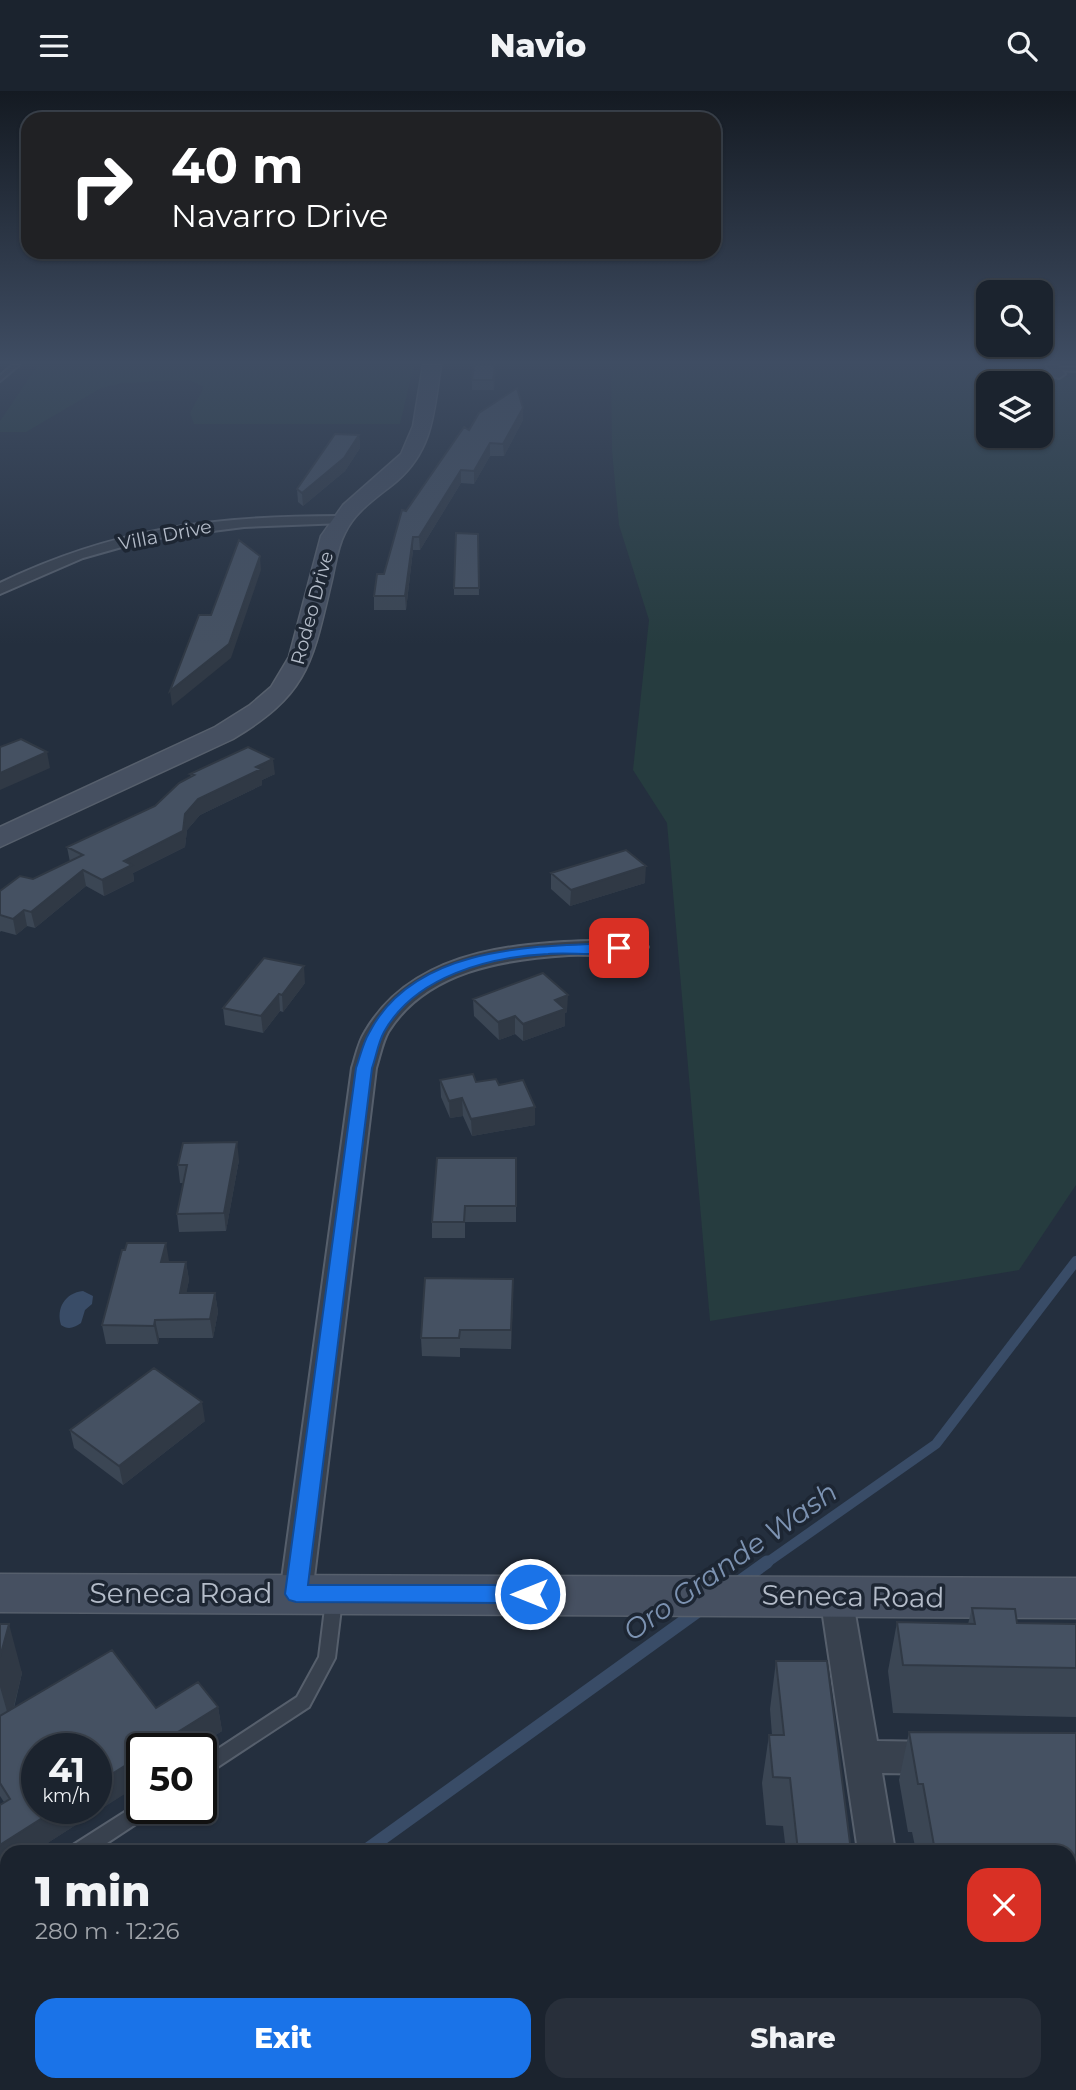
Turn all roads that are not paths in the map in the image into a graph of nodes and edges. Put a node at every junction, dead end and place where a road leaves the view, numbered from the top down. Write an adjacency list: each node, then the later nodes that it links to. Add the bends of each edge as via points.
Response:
1 (406, 458): 2 (street, Rodeo Drive)
2 (339, 520): 3 (street, Villa Drive, via 264,521 180,530 90,550); 4 (street, Rodeo Drive, via 301,657 279,694 224,733)
3 (0, 589)
4 (0, 838)
5 (638, 947): 7 (street, via 545,950 454,968 398,1003 376,1033 364,1068)
6 (0, 1593): 7 (street, Seneca Road)
7 (316, 1594): 8 (street, Seneca Road); 11 (lane, via 327,1658 303,1702)
8 (831, 1595): 9 (street, Seneca Road); 10 (street)
9 (1076, 1598)
10 (862, 1757): 12 (street); 15 (street)
11 (217, 1759)
12 (969, 1759)
13 (126, 1821): 14 (lane)
14 (89, 1845)
15 (876, 1845)

